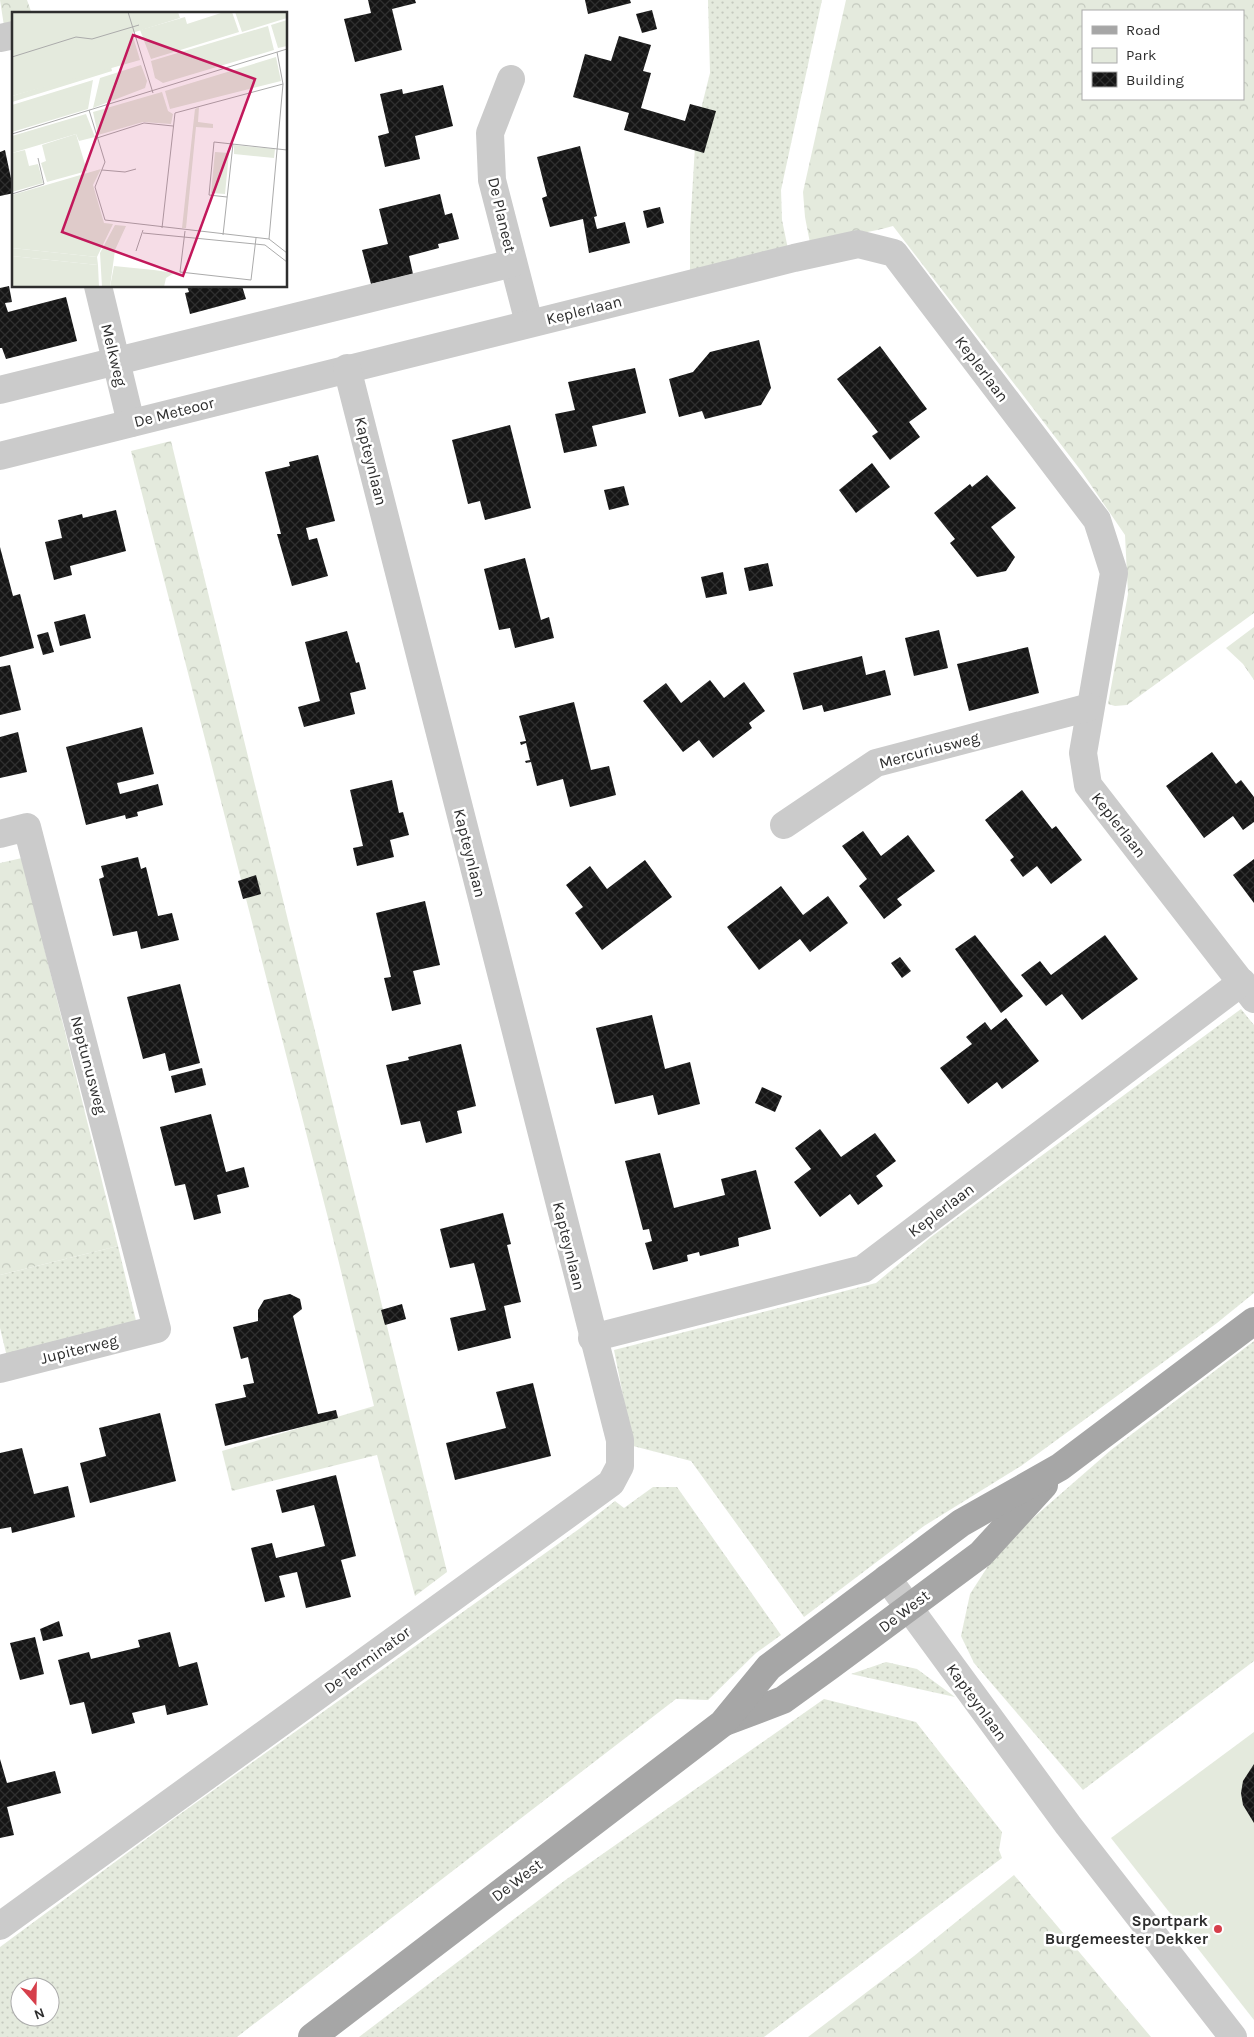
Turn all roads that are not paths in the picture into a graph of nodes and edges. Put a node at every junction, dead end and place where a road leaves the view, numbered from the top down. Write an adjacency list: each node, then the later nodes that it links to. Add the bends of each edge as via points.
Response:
1 (512, 79): 2 (street, De Planeet, via 490,133 492,180)
2 (513, 263): 4 (street, De Planeet); 5 (street)
3 (98, 288): 5 (street, Melkweg)
4 (529, 323): 6 (street, Keplerlaan); 10 (street, Keplerlaan, via 858,244 894,254 1096,520 1114,573)
5 (116, 360): 7 (street); 8 (street, Melkweg)
6 (347, 368): 8 (street, De Meteoor); 16 (street, Kapteynlaan)
7 (0, 390)
8 (131, 423): 9 (street, De Meteoor)
9 (0, 456)
10 (1090, 707): 11 (street, Mercuriusweg, via 876,763); 13 (street, Keplerlaan, via 1084,753 1088,784)
11 (784, 825)
12 (0, 834): 15 (street, Neptunusweg, via 27,828)
13 (1248, 990): 16 (street, Keplerlaan, via 863,1269)
14 (1254, 1321): 18 (main road, De West)
15 (157, 1329): 17 (street, Jupiterweg)
16 (592, 1338): 22 (street, De Terminator, via 620,1440 620,1466 610,1483)
17 (0, 1369)
18 (1060, 1467): 19 (main road, De West, via 961,1523); 20 (main road, De West, via 981,1554)
19 (887, 1578): 20 (street, Kapteynlaan); 21 (main road, De West, via 769,1667)
20 (908, 1608): 21 (main road, De West, via 783,1700); 24 (street, Kapteynlaan, via 1068,1825)
21 (723, 1723): 23 (main road, De West)
22 (0, 1926)
23 (312, 2037)
24 (1233, 2037)

